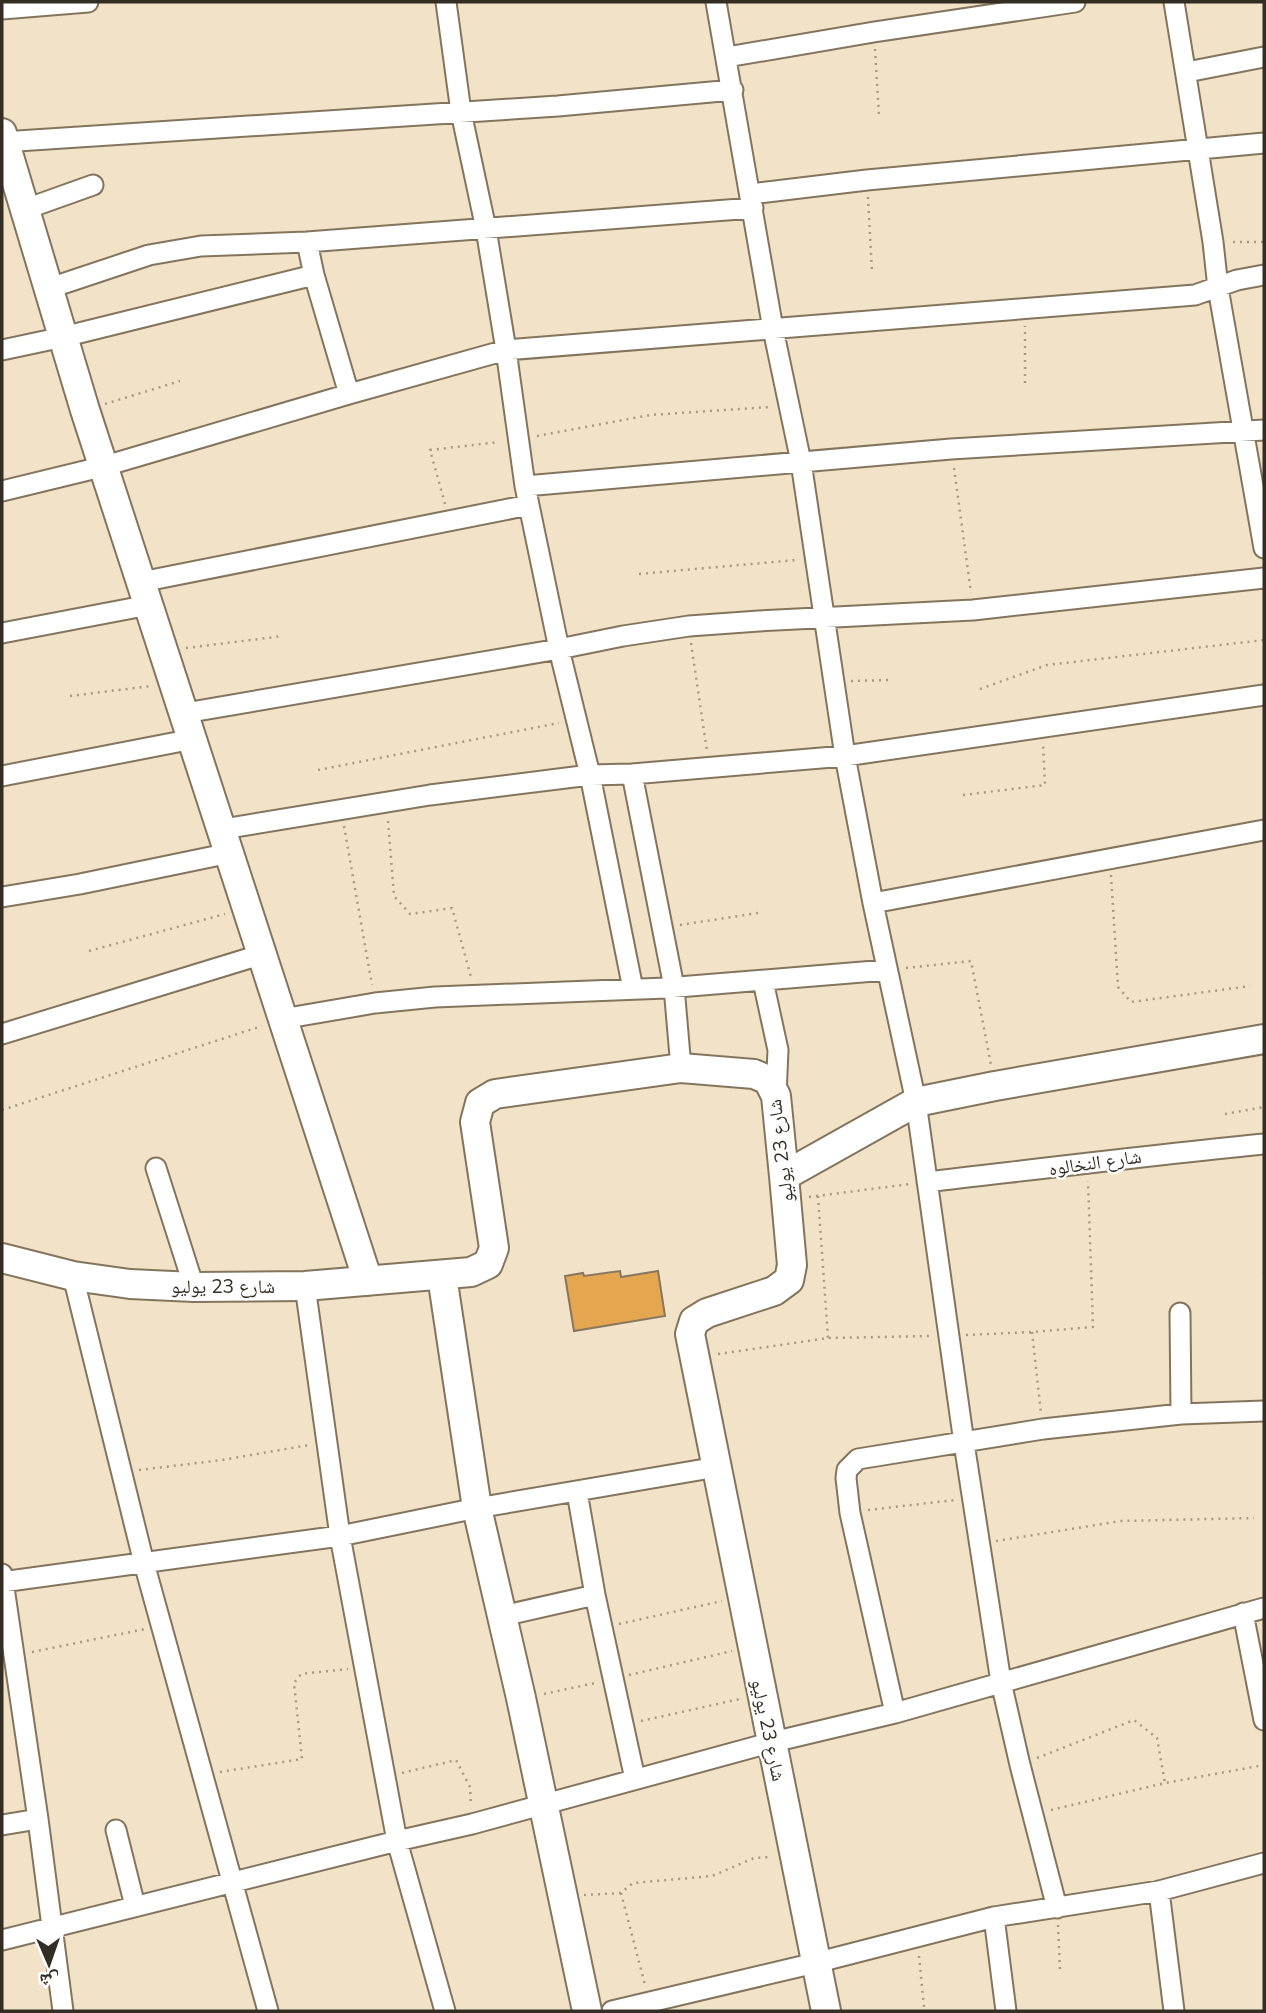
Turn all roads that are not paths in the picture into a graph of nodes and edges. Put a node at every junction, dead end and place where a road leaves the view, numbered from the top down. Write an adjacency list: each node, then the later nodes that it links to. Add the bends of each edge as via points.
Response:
1 (88, 2): 6 (street)
2 (446, 2): 11 (street)
3 (716, 2): 7 (street)
4 (1075, 2): 7 (street)
5 (1174, 2): 9 (street)
6 (2, 9)
7 (727, 57): 10 (street)
8 (1264, 57): 9 (street)
9 (1187, 72): 14 (street)
10 (733, 90): 11 (street); 16 (street)
11 (461, 113): 12 (street); 18 (street)
12 (3, 139): 17 (street)
13 (1264, 143): 14 (street)
14 (1198, 147): 16 (street, via 867,180); 22 (street)
15 (93, 185): 17 (street)
16 (752, 201): 18 (street); 24 (street)
17 (23, 209): 23 (street)
18 (486, 229): 19 (street); 27 (street)
19 (307, 242): 20 (street); 23 (street, via 173,250)
20 (314, 275): 25 (street); 28 (street)
21 (1264, 275): 22 (street)
22 (1218, 288): 24 (street, via 1195,295); 29 (street)
23 (47, 289): 25 (street)
24 (773, 329): 27 (street); 30 (street)
25 (63, 337): 26 (street); 31 (street)
26 (2, 350)
27 (506, 350): 28 (street); 33 (street)
28 (349, 394): 31 (street)
29 (1255, 431): 30 (street); 34 (street)
30 (801, 462): 33 (street); 37 (street)
31 (105, 466): 32 (street); 36 (street)
32 (2, 491)
33 (527, 496): 36 (street, via 450,521); 39 (street)
34 (1264, 548)
35 (1264, 578): 37 (street, via 973,610)
36 (145, 594): 38 (street); 41 (street)
37 (824, 617): 39 (street, via 689,626); 42 (street)
38 (2, 633)
39 (559, 649): 41 (street); 44 (street)
40 (1264, 695): 42 (street)
41 (189, 726): 45 (street); 47 (street)
42 (845, 756): 43 (street); 49 (street)
43 (632, 774): 44 (street); 53 (street)
44 (590, 775): 47 (street, via 341,809); 54 (street)
45 (2, 776)
46 (1264, 830): 49 (street)
47 (227, 841): 48 (street); 50 (street)
48 (2, 897)
49 (873, 903): 51 (street)
50 (263, 954): 55 (street); 56 (street)
51 (887, 970): 52 (street); 60 (street)
52 (763, 981): 53 (street); 59 (street, via 778,1050)
53 (674, 987): 54 (street); 58 (street)
54 (633, 989): 55 (street, via 475,994 375,1003)
55 (282, 1019): 68 (street)
56 (2, 1034)
57 (1264, 1039): 60 (street)
58 (681, 1068): 59 (street, شارع 23 يوليو, via 754,1074 768,1080); 67 (street, شارع 23 يوليو, via 495,1094 480,1103 475,1122 494,1248 488,1264)
59 (776, 1096): 64 (street, شارع 23 يوليو)
60 (916, 1102): 63 (street); 64 (street)
61 (1264, 1144): 63 (street, شارع النخالوه)
62 (156, 1168): 70 (street)
63 (927, 1182): 74 (street)
64 (785, 1188): 75 (street, شارع 23 يوليو, via 792,1265 789,1280 774,1291 707,1312 694,1321 694,1357)
65 (2, 1258): 66 (street, شارع 23 يوليو)
66 (73, 1276): 70 (street, شارع 23 يوليو); 79 (street)
67 (442, 1276): 68 (street, شارع 23 يوليو); 77 (street)
68 (368, 1281): 69 (street, شارع 23 يوليو)
69 (305, 1286): 70 (street, شارع 23 يوليو); 78 (street)
70 (194, 1287)
71 (1180, 1313): 73 (street)
72 (1264, 1412): 73 (street)
73 (1181, 1414): 74 (street)
74 (964, 1443): 85 (street); 86 (street, via 858,1460 847,1470 850,1513)
75 (717, 1467): 76 (street); 88 (street, شارع 23 يوليو)
76 (577, 1492): 77 (street); 81 (street)
77 (477, 1508): 78 (street); 84 (street)
78 (340, 1536): 79 (street); 94 (street)
79 (144, 1563): 80 (street); 96 (street)
80 (2, 1579): 91 (street)
81 (595, 1595): 84 (street); 89 (street)
82 (1264, 1608): 83 (street)
83 (1243, 1613): 85 (street); 87 (street)
84 (502, 1616): 90 (street)
85 (1002, 1682): 86 (street); 99 (street)
86 (895, 1713): 88 (street)
87 (1264, 1720)
88 (773, 1742): 89 (street); 103 (street, شارع 23 يوليو)
89 (635, 1779): 90 (street)
90 (545, 1805): 94 (street); 107 (street)
91 (38, 1819): 92 (street); 101 (street)
92 (2, 1825)
93 (116, 1830): 98 (street)
94 (397, 1841): 96 (street); 106 (street)
95 (1264, 1863): 97 (street)
96 (234, 1882): 98 (street); 105 (street)
97 (1159, 1891): 99 (street); 111 (street)
98 (135, 1906): 101 (street)
99 (1057, 1908): 100 (street)
100 (994, 1917): 103 (street); 110 (street)
101 (51, 1927): 102 (street); 104 (street)
102 (2, 1940)
103 (816, 1963): 108 (street); 109 (street, شارع 23 يوليو)
104 (63, 2011)
105 (268, 2011)
106 (445, 2011)
107 (587, 2011)
108 (612, 2011)
109 (826, 2011)
110 (1006, 2011)
111 (1174, 2011)

